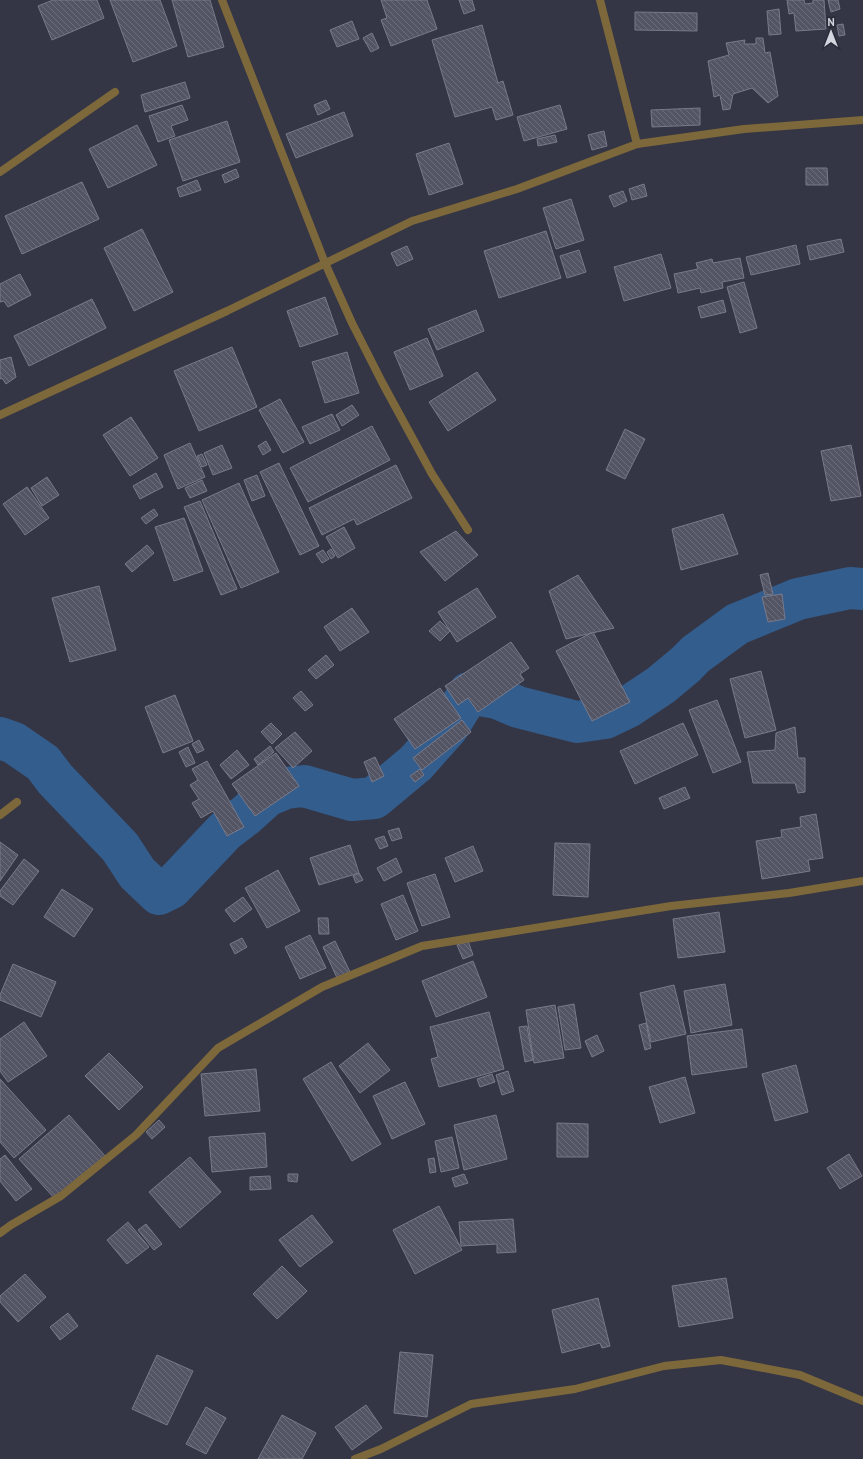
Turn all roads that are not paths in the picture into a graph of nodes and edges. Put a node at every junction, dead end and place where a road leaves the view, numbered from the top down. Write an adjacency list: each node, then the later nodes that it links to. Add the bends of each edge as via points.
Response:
1 (222, 0): 7 (street)
2 (600, 0): 5 (street)
3 (115, 92): 6 (street)
4 (863, 120): 5 (street, via 744,129)
5 (637, 144): 7 (street, via 517,189 412,222)
6 (0, 172)
7 (325, 263): 8 (street); 9 (street, via 413,441)
8 (0, 415)
9 (468, 530)
10 (17, 802): 11 (street)
11 (0, 815)
12 (863, 881): 13 (street, via 789,893 671,906 422,946 322,987 218,1048 136,1135 61,1196)
13 (0, 1233)
14 (863, 1401): 15 (street, via 800,1376 714,1360 664,1366 575,1389 471,1404 381,1449)
15 (355, 1459)

